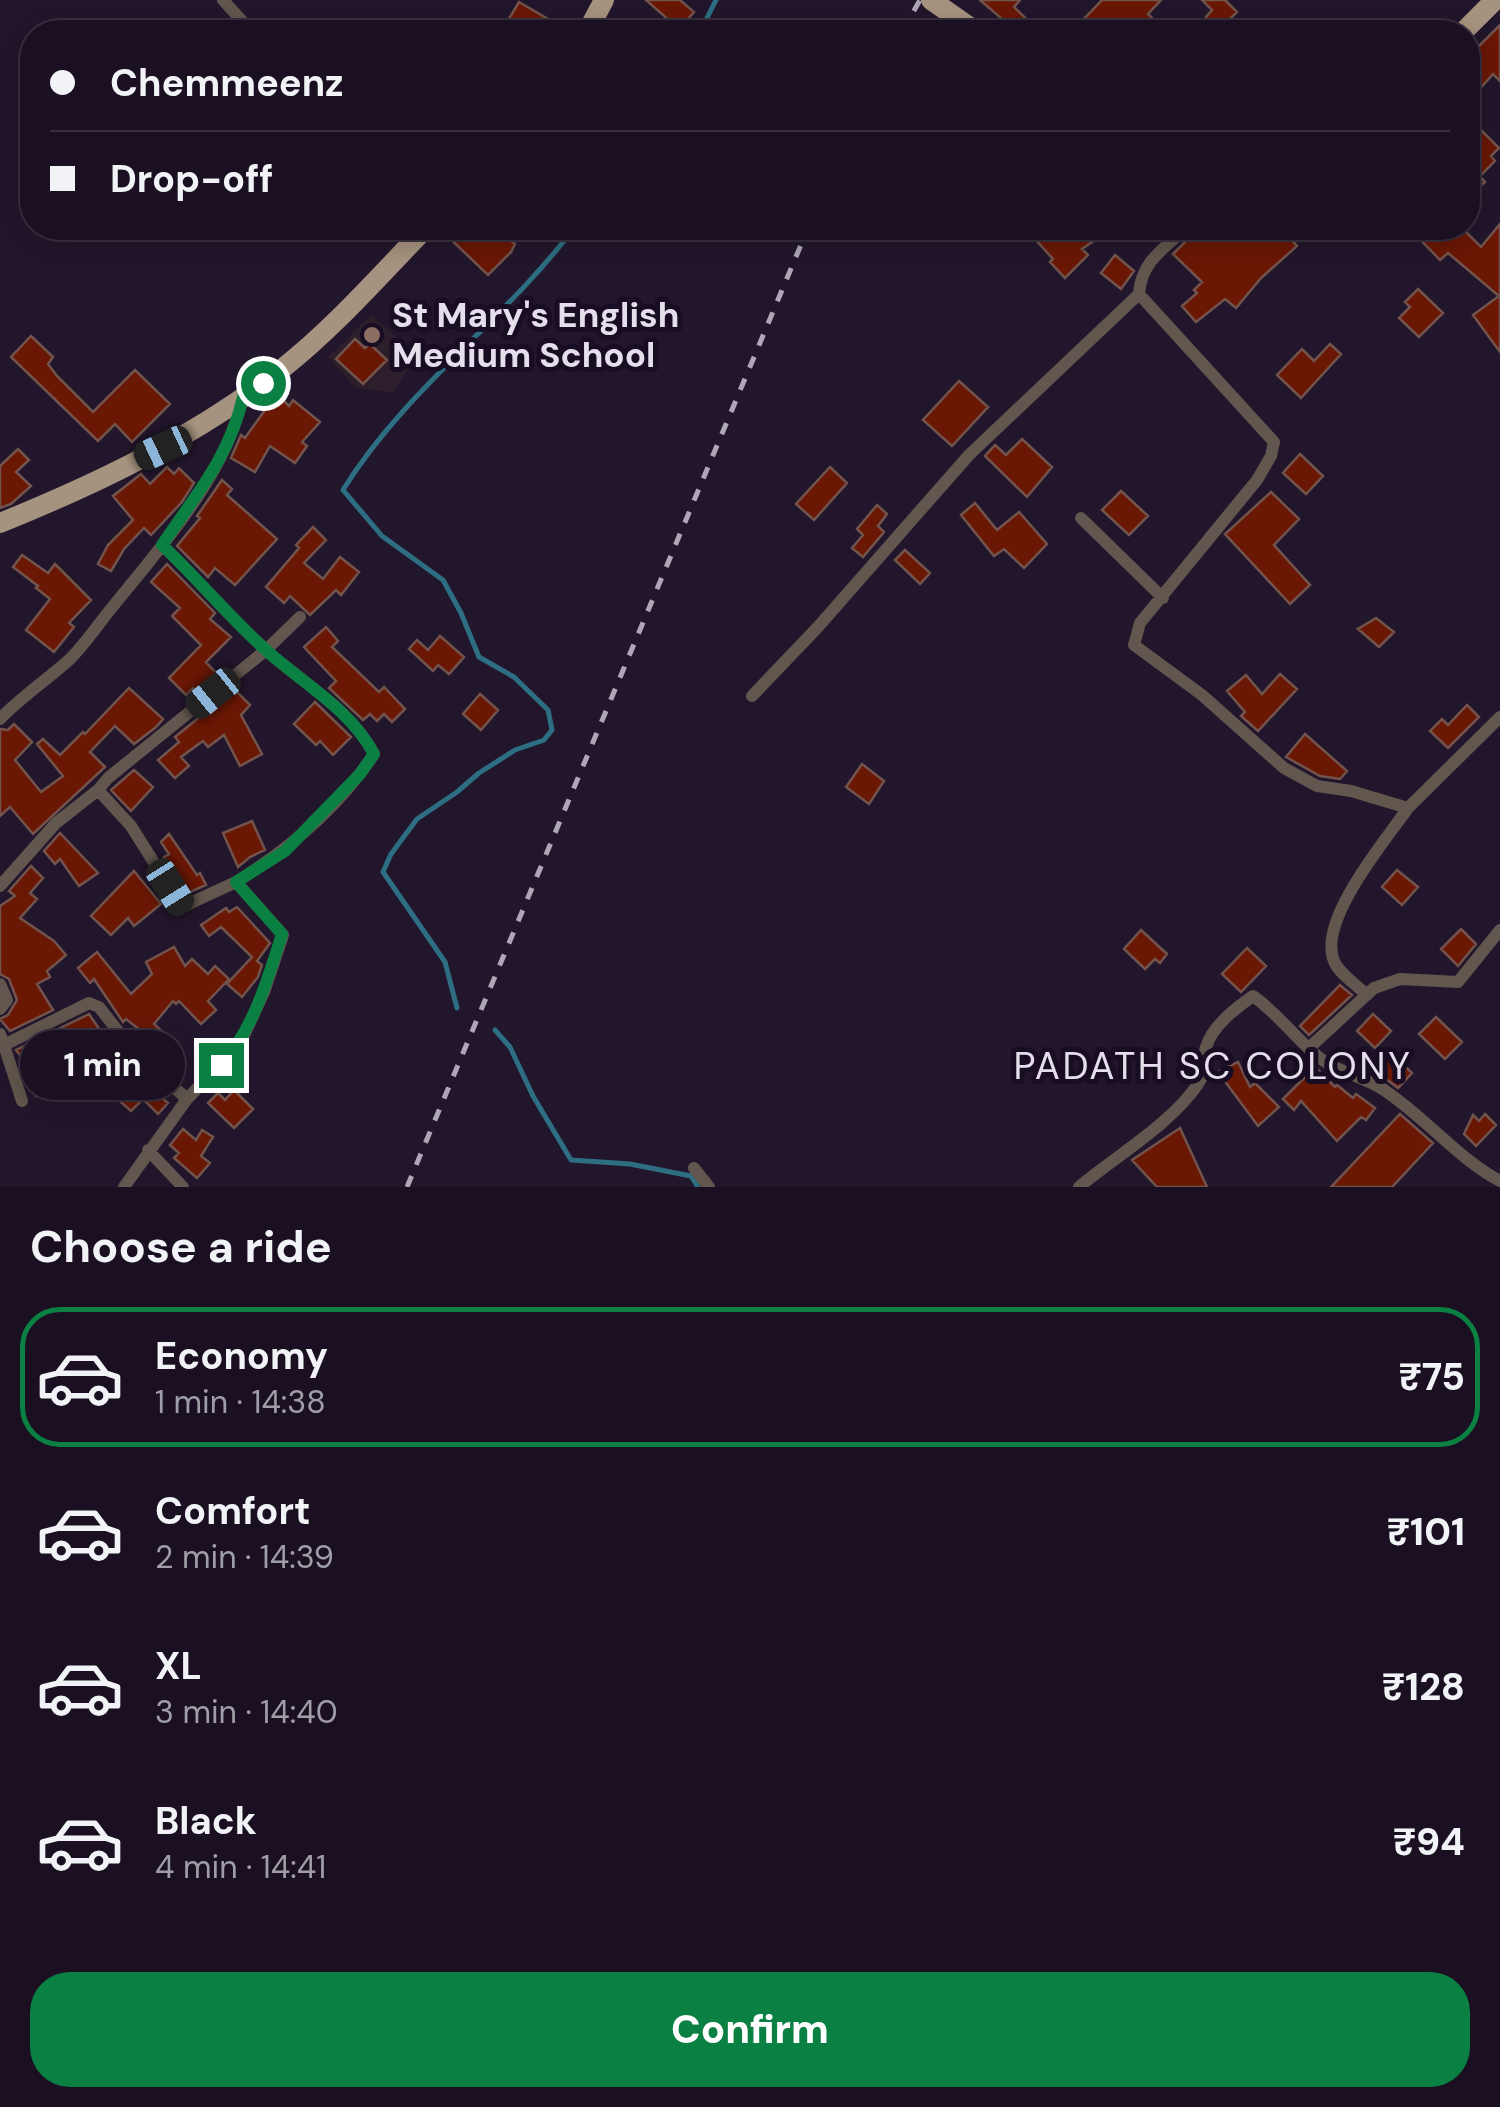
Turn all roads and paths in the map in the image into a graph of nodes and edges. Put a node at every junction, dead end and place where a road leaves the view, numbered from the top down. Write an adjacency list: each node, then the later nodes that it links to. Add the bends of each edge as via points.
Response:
1 (224, 0): 4 (street)
2 (931, 0): 5 (main road)
3 (1495, 0): 6 (main road)
4 (242, 20)
5 (960, 20)
6 (1475, 20)
7 (413, 240): 10 (main road, via 320,336)
8 (1173, 240): 9 (street, via 1140,273)
9 (1139, 294): 14 (street, via 1274,442 1257,480); 17 (street, via 969,455)
10 (243, 397): 12 (main road, via 163,448); 13 (street, via 235,432)
11 (1081, 518): 14 (street)
12 (0, 522)
13 (162, 545): 16 (street); 18 (street, via 70,658)
14 (1163, 598): 21 (street, via 1140,623 1134,644 1284,768 1317,786)
15 (300, 616): 16 (street)
16 (266, 650): 20 (street); 22 (street, via 336,706 374,754 285,851)
17 (752, 696)
18 (0, 718)
19 (1500, 718): 21 (street)
20 (98, 790): 22 (street, via 132,826 182,907); 23 (street, via 56,823)
21 (1408, 808): 26 (street, via 1353,887 1330,946 1335,965)
22 (236, 882): 30 (street, via 282,934 240,1044)
23 (0, 886)
24 (1500, 930): 26 (street, via 1458,982 1400,979)
25 (0, 984): 27 (street, via 7,1000)
26 (1368, 995): 29 (street)
27 (0, 1009)
28 (2, 1040): 30 (street, via 90,1003); 31 (street)
29 (1309, 1048): 34 (street, via 1381,1088); 38 (street, via 1254,996 1213,1034 1196,1088)
30 (187, 1099): 32 (street)
31 (22, 1101)
32 (148, 1150): 35 (street); 36 (street)
33 (694, 1168): 37 (street)
34 (1500, 1181)
35 (124, 1187)
36 (184, 1187)
37 (709, 1187)
38 (1080, 1187)

